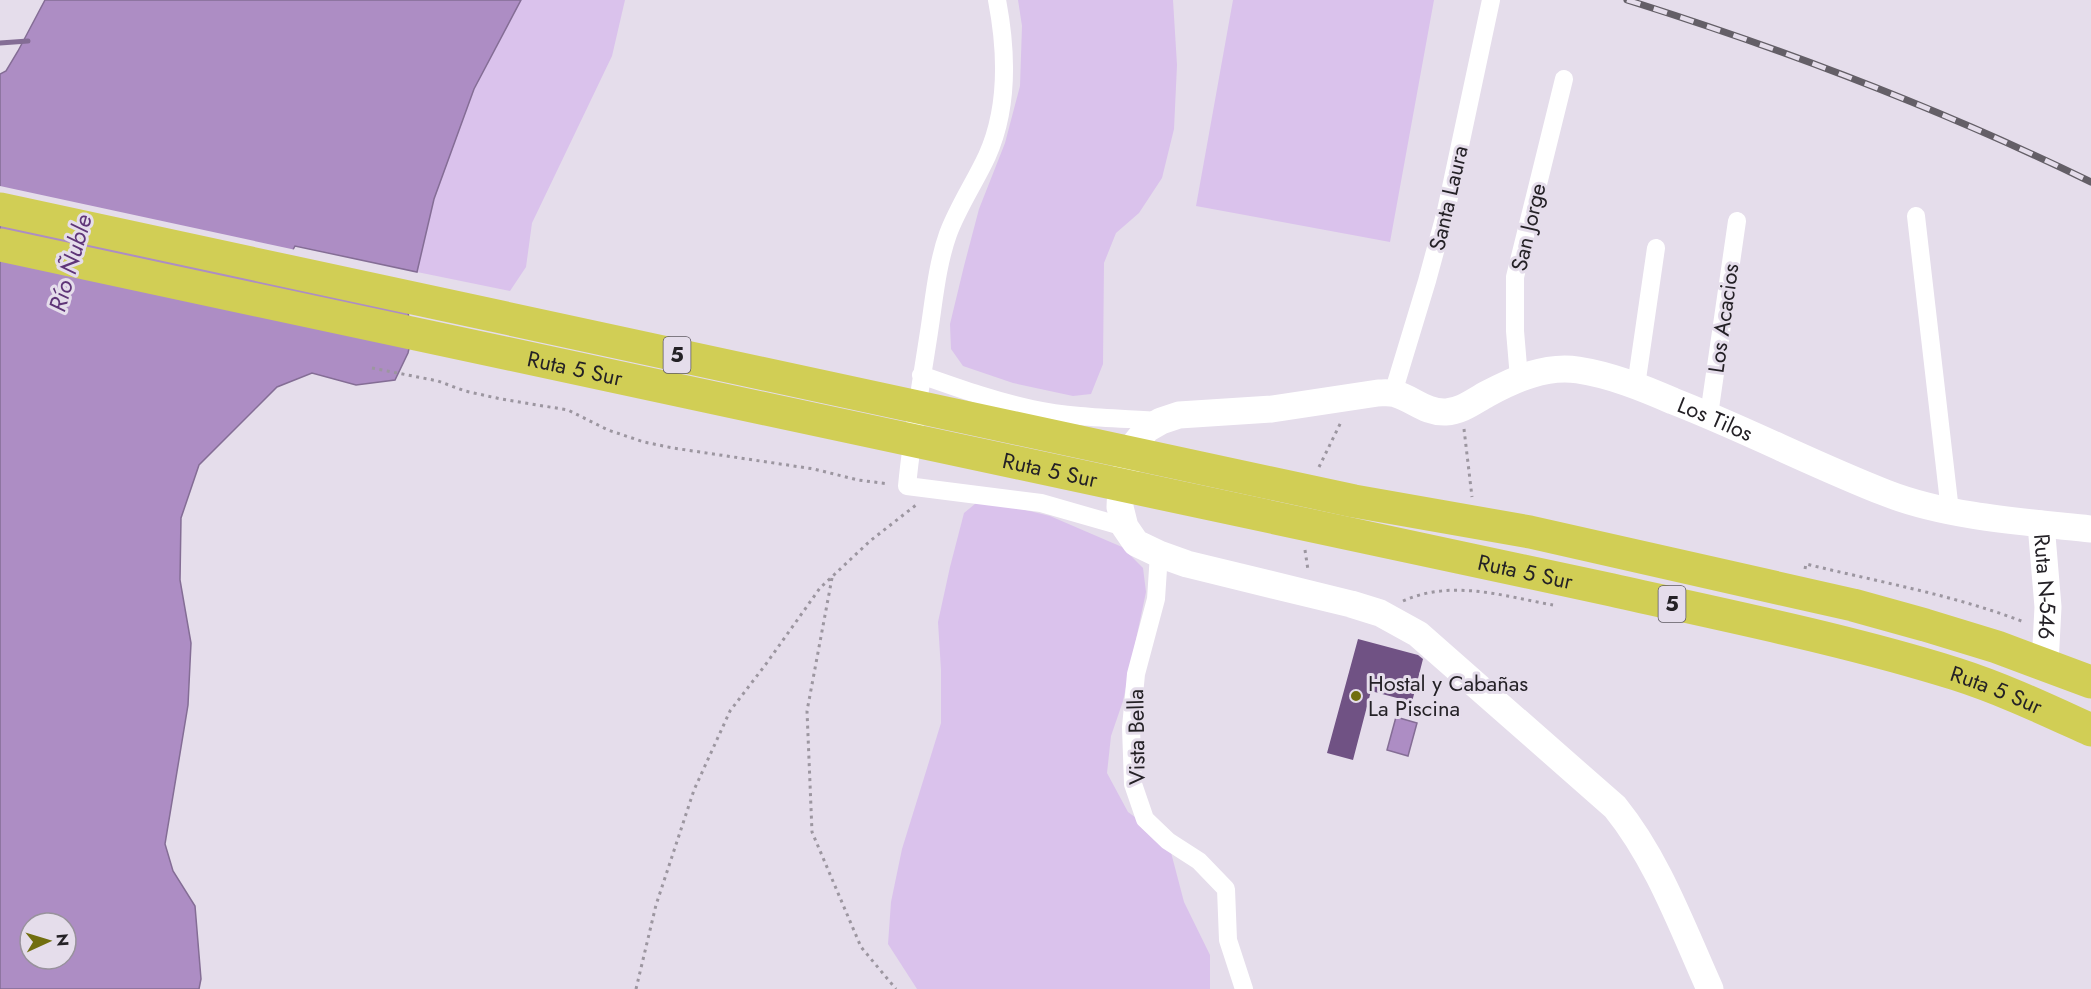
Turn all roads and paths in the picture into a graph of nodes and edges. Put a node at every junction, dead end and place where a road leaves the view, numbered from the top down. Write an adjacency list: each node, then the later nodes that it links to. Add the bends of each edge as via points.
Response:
1 (996, 0): 10 (street, via 1004,37 1005,75 998,124 988,154 948,234 933,295)
2 (1491, 0): 13 (street, Santa Laura, via 1446,211)
3 (1564, 79): 11 (street, San Jorge, via 1515,277)
4 (0, 209): 19 (highway, Ruta 5 Sur / 5, via 1354,501)
5 (1916, 216): 18 (street)
6 (1737, 221): 15 (street, Los Acacios)
7 (0, 245): 31 (highway, Ruta 5 Sur / 5, via 1612,590 1957,675)
8 (1656, 248): 12 (street)
9 (372, 368): 17 (path, via 501,399 568,410 644,442)
10 (921, 375): 16 (street, via 1034,410); 17 (street)
11 (1519, 378): 12 (street, Los Tilos, via 1559,369 1577,370); 14 (street, Los Tilos)
12 (1636, 386): 15 (street, Los Tilos)
13 (1393, 393): 14 (street, Los Tilos, via 1432,411); 16 (street, via 1357,394 1272,409 1179,415)
14 (1461, 409): 19 (path, via 1473,500)
15 (1709, 415): 18 (street, Los Tilos, via 1886,493)
16 (1161, 421): 21 (street, via 1147,429 1134,445 1126,467 1120,507)
17 (907, 486): 21 (street, via 1041,503); 24 (path, via 919,503)
18 (1950, 511): 20 (street, Los Tilos)
19 (1469, 520): 29 (highway, Ruta 5 Sur / 5, via 1853,605)
20 (2041, 524): 22 (street, Ruta N-546); 28 (street, Ruta N-546)
21 (1125, 527): 23 (street, via 1137,543)
22 (2091, 530)
23 (1159, 554): 27 (street); 34 (street, Vista Bella, via 1156,599 1136,674 1131,727 1133,784 1145,819 1168,841 1199,861 1226,889 1228,940)
24 (832, 577): 32 (path, via 730,711 694,790 656,905); 33 (path, via 807,711 812,832 861,947)
25 (1926, 593): 28 (path, via 1993,610)
26 (1558, 606): 27 (path, via 1453,590 1423,594)
27 (1380, 613): 35 (street, via 1445,655 1615,807 1635,831 1654,866)
28 (2048, 632): 29 (street, Ruta N-546)
29 (2046, 664): 30 (highway, Ruta 5 Sur / 5)
30 (2091, 682)
31 (2091, 730)
32 (636, 989)
33 (896, 989)
34 (1244, 989)
35 (1710, 989)

